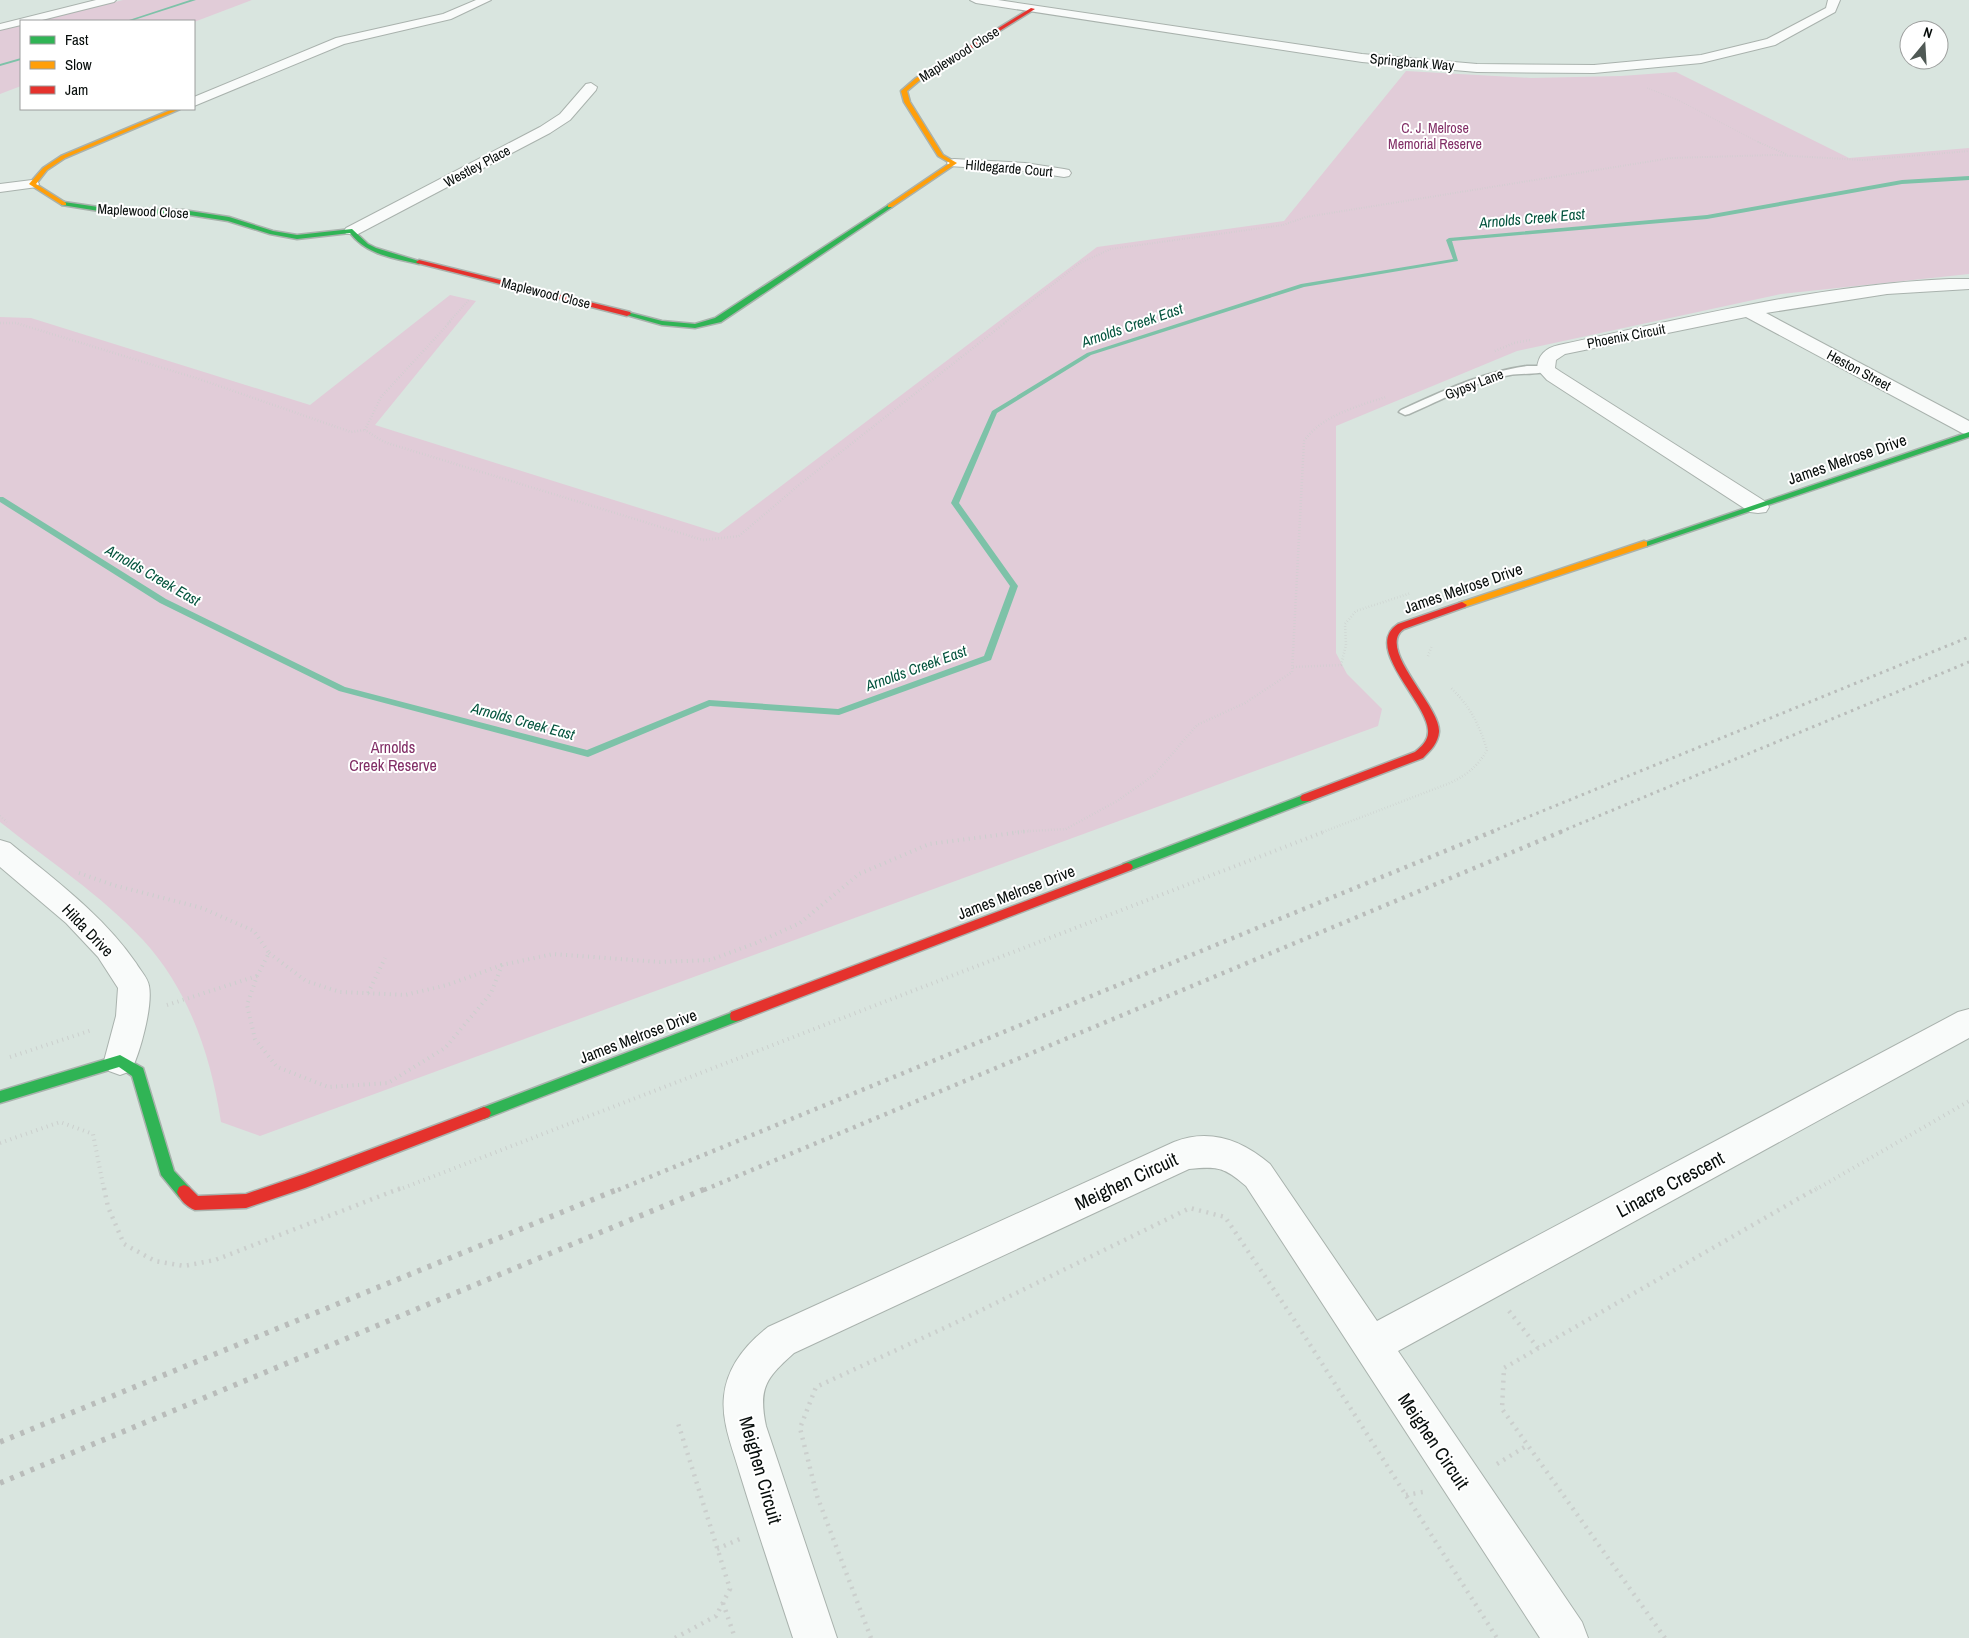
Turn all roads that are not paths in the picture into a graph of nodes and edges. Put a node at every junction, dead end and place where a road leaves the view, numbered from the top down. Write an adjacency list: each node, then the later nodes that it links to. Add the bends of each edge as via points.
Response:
1 (110, 0): 6 (street)
2 (485, 0): 10 (street, via 447,17 340,40)
3 (976, 0): 5 (street, Springbank Way)
4 (1834, 0): 5 (street, Springbank Way, via 1831,10 1771,42 1701,58 1594,69 1476,68 1362,58)
5 (1033, 8): 12 (street, Maplewood Close, via 918,79 904,92 906,102 941,156)
6 (29, 20)
7 (20, 22): 8 (street)
8 (0, 27)
9 (591, 87): 16 (street, Westley Place, via 565,117 546,130)
10 (195, 102)
11 (175, 110): 14 (street, via 63,156)
12 (954, 163): 13 (street, Hildegarde Court); 16 (street, Maplewood Close, via 718,320 695,326 662,323 372,250 359,242)
13 (1064, 173)
14 (32, 184): 15 (street); 16 (street, Maplewood Close, via 65,204 105,210 183,212 229,219 272,234 297,238)
15 (0, 188)
16 (352, 231)
17 (1969, 284): 18 (street, Phoenix Circuit, via 1848,294)
18 (1748, 311): 19 (street, Phoenix Circuit, via 1559,350 1547,358); 21 (street, Heston Street)
19 (1546, 369): 20 (lane, Gypsy Lane, via 1526,367 1491,376); 23 (street)
20 (1405, 412)
21 (1969, 429)
22 (1969, 434): 23 (street, James Melrose Drive)
23 (1758, 507): 26 (street, James Melrose Drive, via 1398,628 1391,640 1394,658 1430,714 1433,728 1431,743 1418,755 246,1201 195,1203 168,1175 138,1072)
24 (0, 852): 26 (street, Hilda Drive, via 76,915 109,948 134,986 132,1016)
25 (1969, 1022): 28 (street, Linacre Crescent)
26 (120, 1061): 27 (street)
27 (0, 1097)
28 (1371, 1345): 29 (street, Meighen Circuit, via 1258,1176 1243,1161 1220,1151 1186,1153 781,1340 763,1355 750,1374 743,1397 745,1420); 30 (street, Meighen Circuit)
29 (815, 1638)
30 (1566, 1638)

